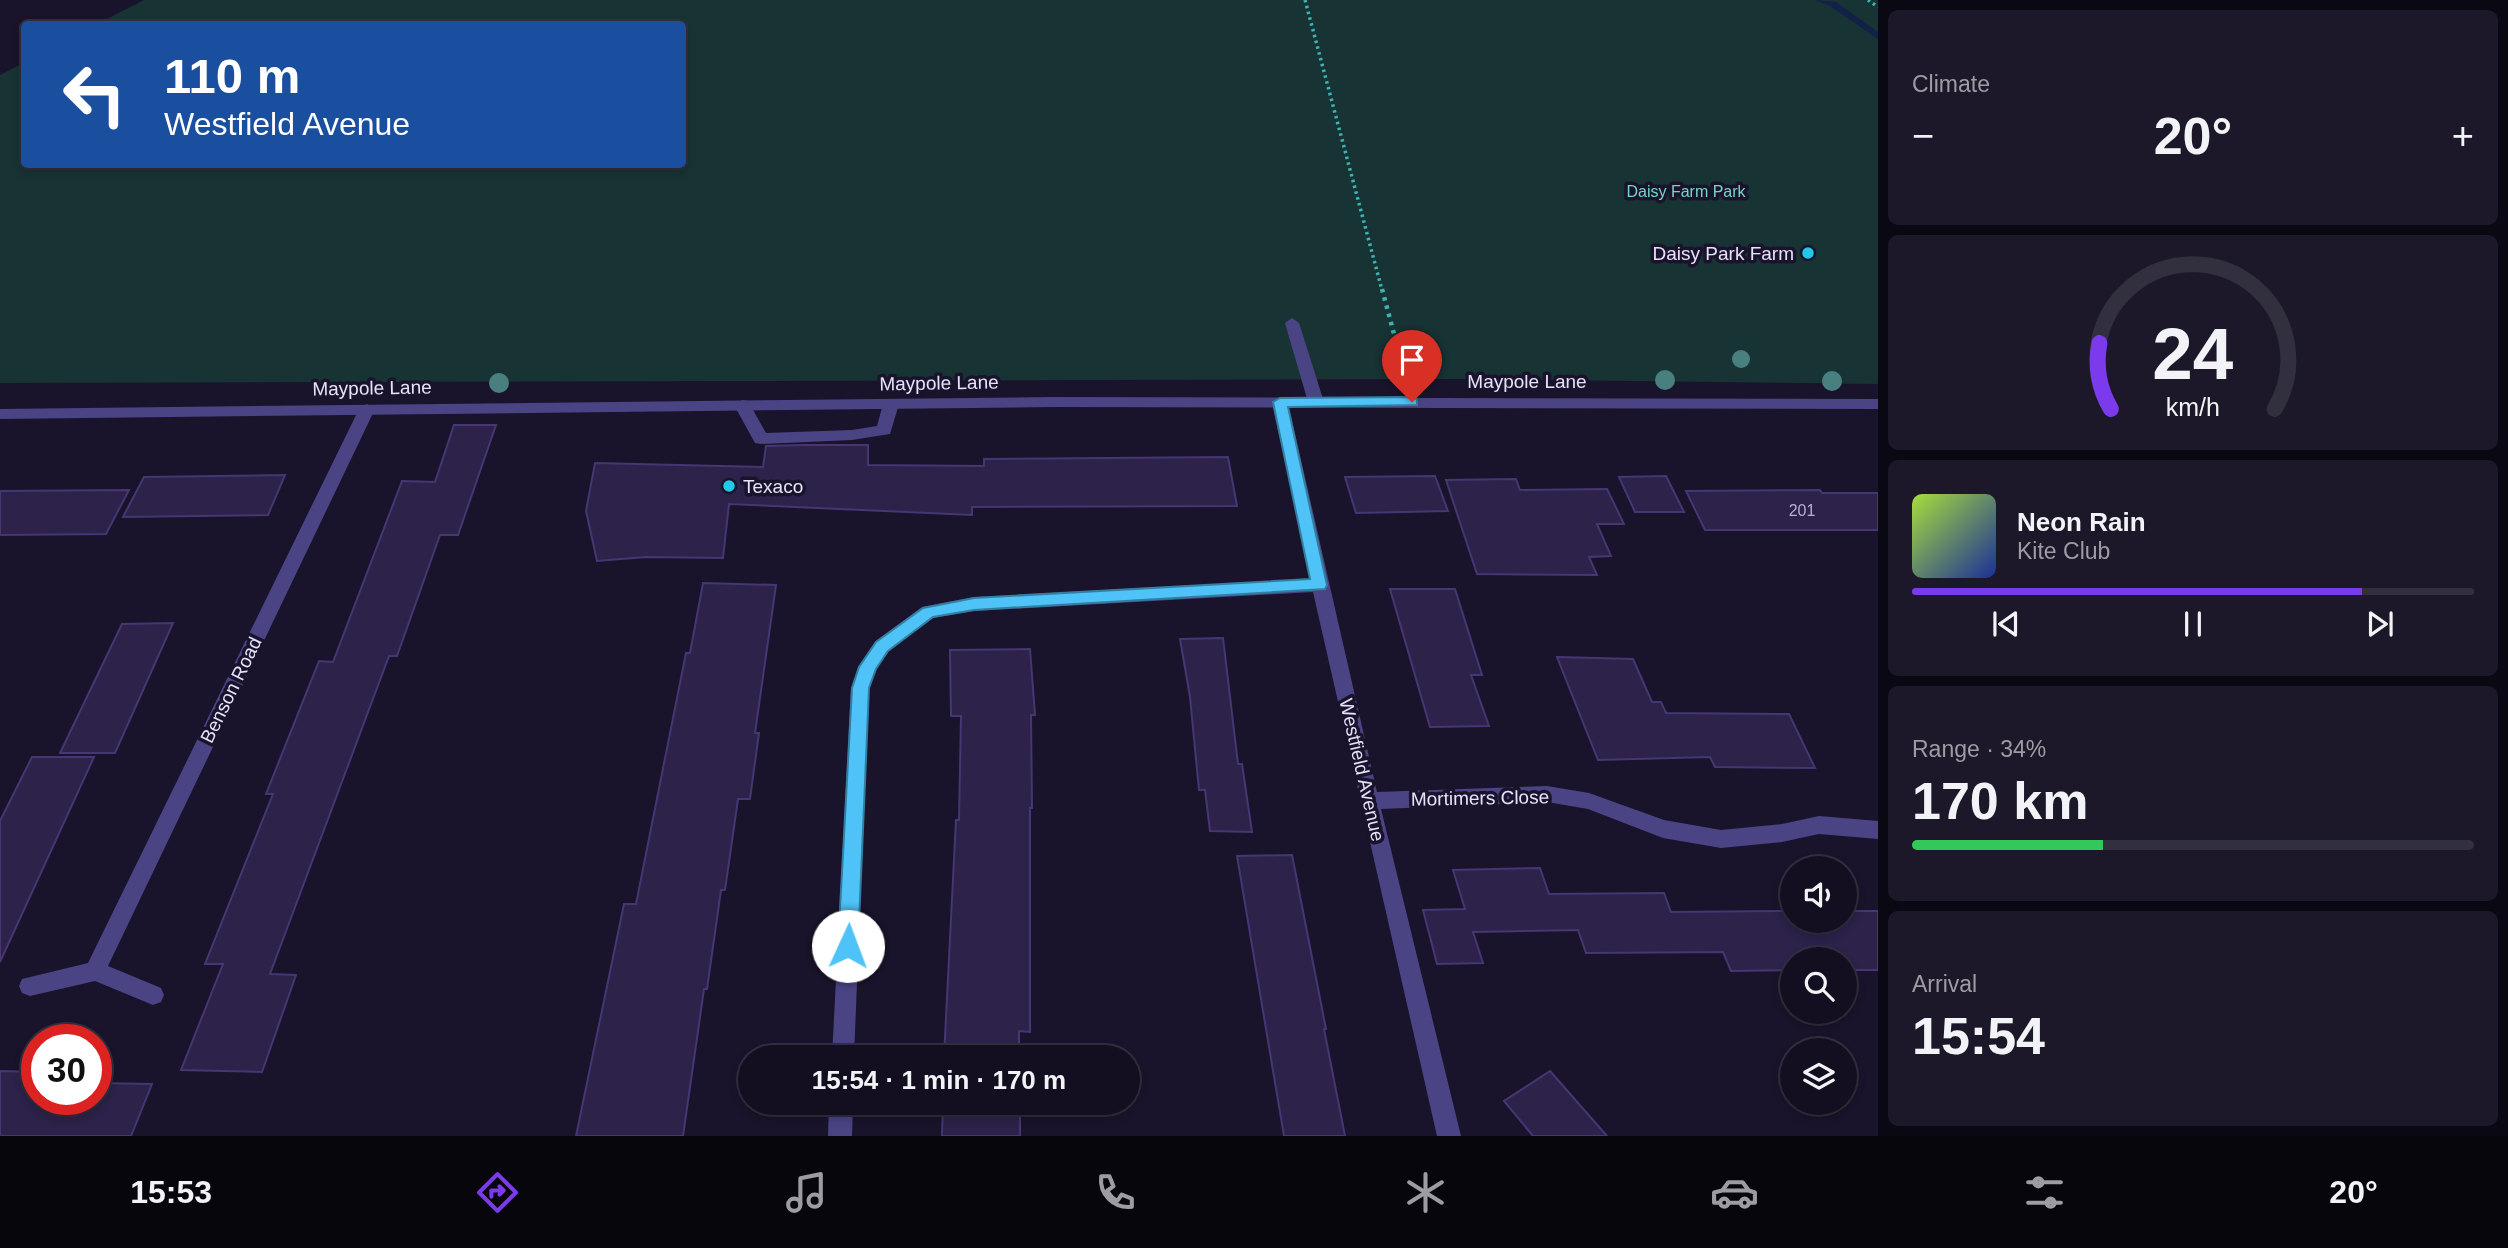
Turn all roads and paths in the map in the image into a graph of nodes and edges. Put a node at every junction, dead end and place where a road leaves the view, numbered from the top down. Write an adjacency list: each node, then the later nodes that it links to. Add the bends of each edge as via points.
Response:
1 (1305, 0): 7 (path)
2 (1868, 0): 3 (path)
3 (1878, 7)
4 (1292, 323): 6 (street)
5 (1280, 402): 6 (street, Maypole Lane); 8 (street, Maypole Lane); 13 (street, Westfield Avenue)
6 (1316, 402): 7 (street, Maypole Lane)
7 (1412, 402): 9 (street, Maypole Lane)
8 (891, 404): 10 (street, Maypole Lane); 10 (street, via 884,430 852,436 761,439)
9 (1878, 404)
10 (742, 405): 11 (street, Maypole Lane)
11 (367, 409): 12 (street, Maypole Lane); 16 (street, Benson Road)
12 (0, 414)
13 (1319, 585): 14 (street, Westfield Avenue); 19 (street, via 974,604 928,612 882,646 860,688)
14 (1368, 801): 15 (street, Mortimers Close, via 1547,794 1589,801 1663,829 1721,839 1819,825); 22 (street, Westfield Avenue)
15 (1878, 830)
16 (95, 971): 17 (street); 18 (street)
17 (30, 986)
18 (153, 995)
19 (844, 1045)
20 (841, 1115): 21 (street)
21 (840, 1136)
22 (1448, 1136)

